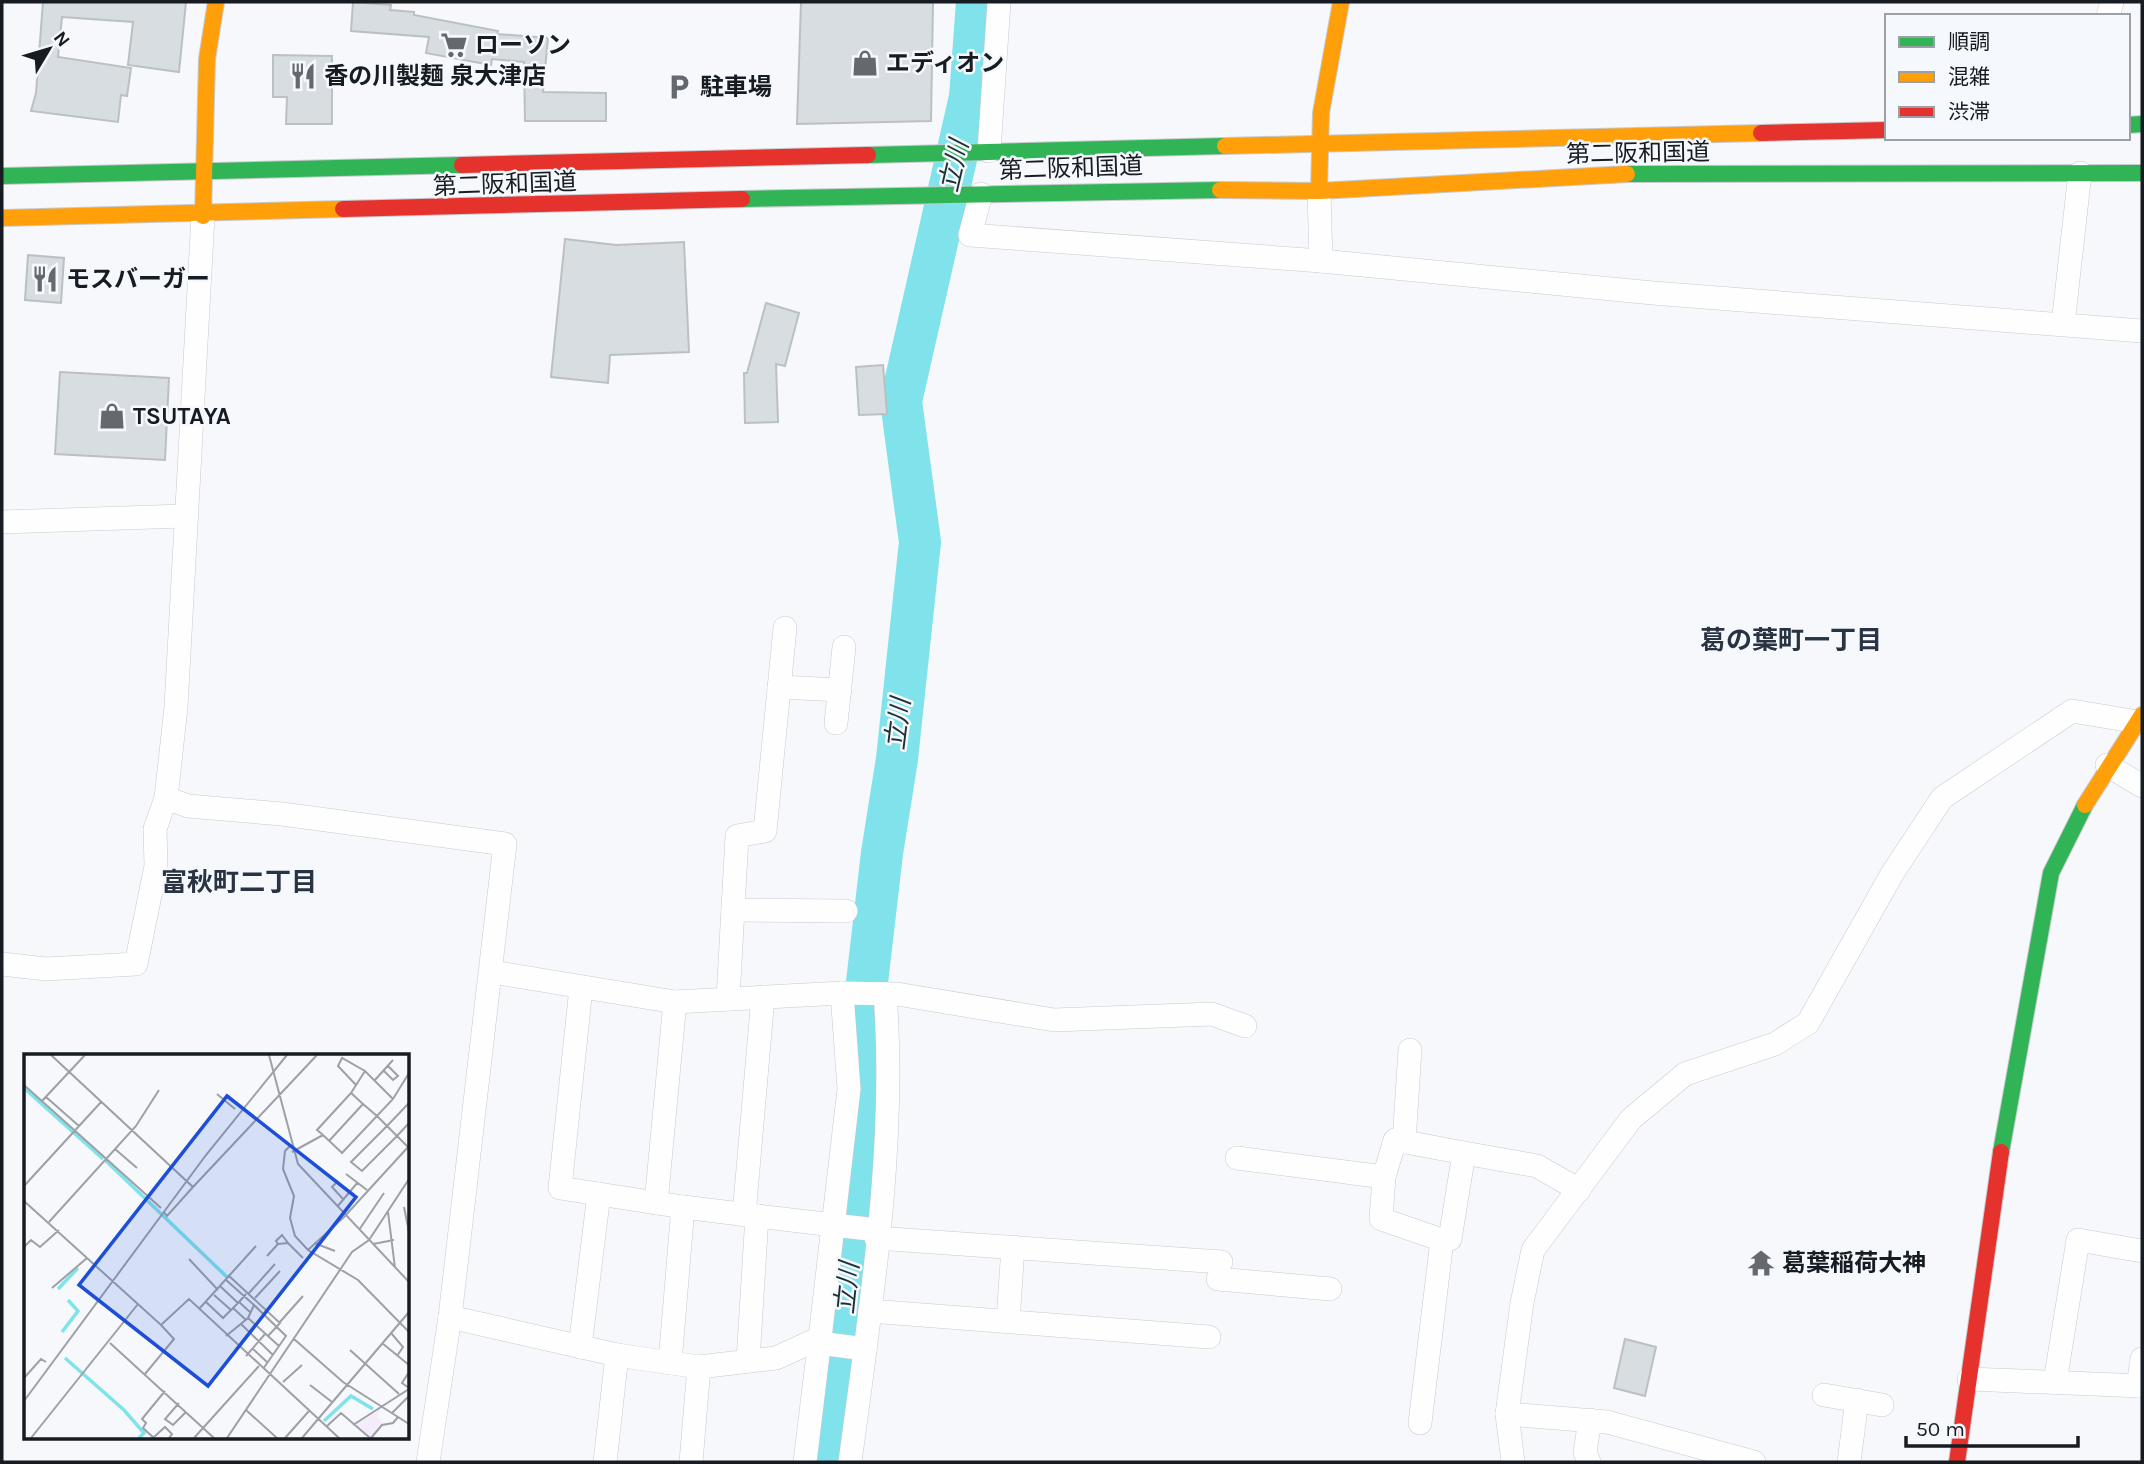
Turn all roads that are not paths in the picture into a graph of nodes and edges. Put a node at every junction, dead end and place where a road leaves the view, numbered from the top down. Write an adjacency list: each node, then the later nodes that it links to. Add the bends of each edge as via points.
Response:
1 (216, 2): 7 (main road, via 207,59)
2 (999, 2): 6 (street)
3 (1341, 2): 5 (main road, via 1321,113)
4 (1885, 130): 5 (main road, 第二阪和国道)
5 (1321, 142): 6 (main road, 第二阪和国道); 11 (main road)
6 (982, 152): 7 (main road, 第二阪和国道)
7 (206, 172): 10 (main road, 第二阪和国道); 13 (main road)
8 (2080, 173): 9 (main road, 第二阪和国道); 11 (main road, 第二阪和国道, via 1616,174); 16 (street)
9 (2142, 173)
10 (2, 176)
11 (1319, 191): 12 (main road, 第二阪和国道); 15 (street)
12 (971, 194): 13 (main road, 第二阪和国道); 15 (street, via 970,235)
13 (203, 216): 14 (main road, 第二阪和国道); 18 (street)
14 (2, 218)
15 (1321, 261): 16 (street, via 1653,293)
16 (2063, 324): 17 (street)
17 (2142, 331)
18 (184, 516): 19 (street); 28 (street, via 176,707)
19 (2, 522)
20 (785, 628): 22 (street)
21 (844, 647): 23 (street)
22 (779, 687): 23 (street); 29 (street, via 765,831 737,836)
23 (840, 690): 25 (street)
24 (2140, 719): 26 (main road); 45 (street, via 2072,711 1942,798 1892,874 1808,1023 1775,1044 1685,1074 1631,1119)
25 (836, 723)
26 (2107, 765): 27 (street); 68 (main road, via 2051,873 2000,1157)
27 (2142, 786)
28 (166, 797): 31 (street, via 155,829 156,866 136,964 46,969); 32 (street, via 188,806 505,844)
29 (733, 910): 30 (street); 37 (street)
30 (846, 911)
31 (2, 964)
32 (492, 972): 33 (street); 57 (street)
33 (581, 988): 38 (street); 46 (street, via 560,1188)
34 (847, 993): 35 (street); 36 (street); 50 (street, via 849,1089)
35 (884, 994): 39 (street, via 1054,1020 1212,1014); 51 (street, via 890,1061)
36 (763, 998): 37 (street); 49 (street)
37 (728, 999): 38 (street)
38 (675, 1002): 47 (street)
39 (1245, 1026)
40 (1410, 1050): 41 (street)
41 (1404, 1142): 42 (street); 44 (street, via 1395,1140)
42 (1464, 1153): 45 (street, via 1537,1166); 52 (street, via 1450,1239)
43 (1237, 1158): 44 (street)
44 (1384, 1177): 52 (street, via 1381,1219)
45 (1579, 1190): 74 (street, via 1533,1250)
46 (598, 1194): 47 (street); 61 (street)
47 (656, 1203): 48 (street)
48 (682, 1207): 49 (street); 66 (street)
49 (751, 1215): 50 (street); 65 (street)
50 (838, 1227): 51 (street); 60 (street)
51 (876, 1233): 53 (street); 56 (street)
52 (1442, 1240): 76 (street)
53 (1013, 1247): 55 (street, via 1220,1270); 58 (street)
54 (2142, 1251): 69 (street, via 2078,1241)
55 (1330, 1289)
56 (870, 1311): 58 (street); 62 (street)
57 (450, 1317): 61 (street); 77 (street)
58 (1008, 1321): 59 (street)
59 (1209, 1337)
60 (824, 1342): 62 (street); 65 (street, via 776,1358); 80 (street)
61 (580, 1347): 63 (street)
62 (862, 1348): 81 (street)
63 (618, 1355): 66 (street); 78 (street)
64 (2142, 1359): 70 (street)
65 (748, 1361): 67 (street)
66 (670, 1363): 67 (street)
67 (699, 1367): 79 (street)
68 (1969, 1380): 69 (street); 86 (main road)
69 (2055, 1382): 70 (street)
70 (2140, 1386)
71 (1824, 1395): 72 (street)
72 (1857, 1401): 73 (street); 85 (street)
73 (1882, 1405)
74 (1507, 1414): 75 (street); 82 (street)
75 (1590, 1420): 83 (street, via 1585,1452); 84 (street)
76 (1420, 1423)
77 (428, 1462)
78 (605, 1462)
79 (691, 1462)
80 (805, 1462)
81 (850, 1462)
82 (1513, 1462)
83 (1589, 1462)
84 (1754, 1462)
85 (1849, 1462)
86 (1957, 1462)

